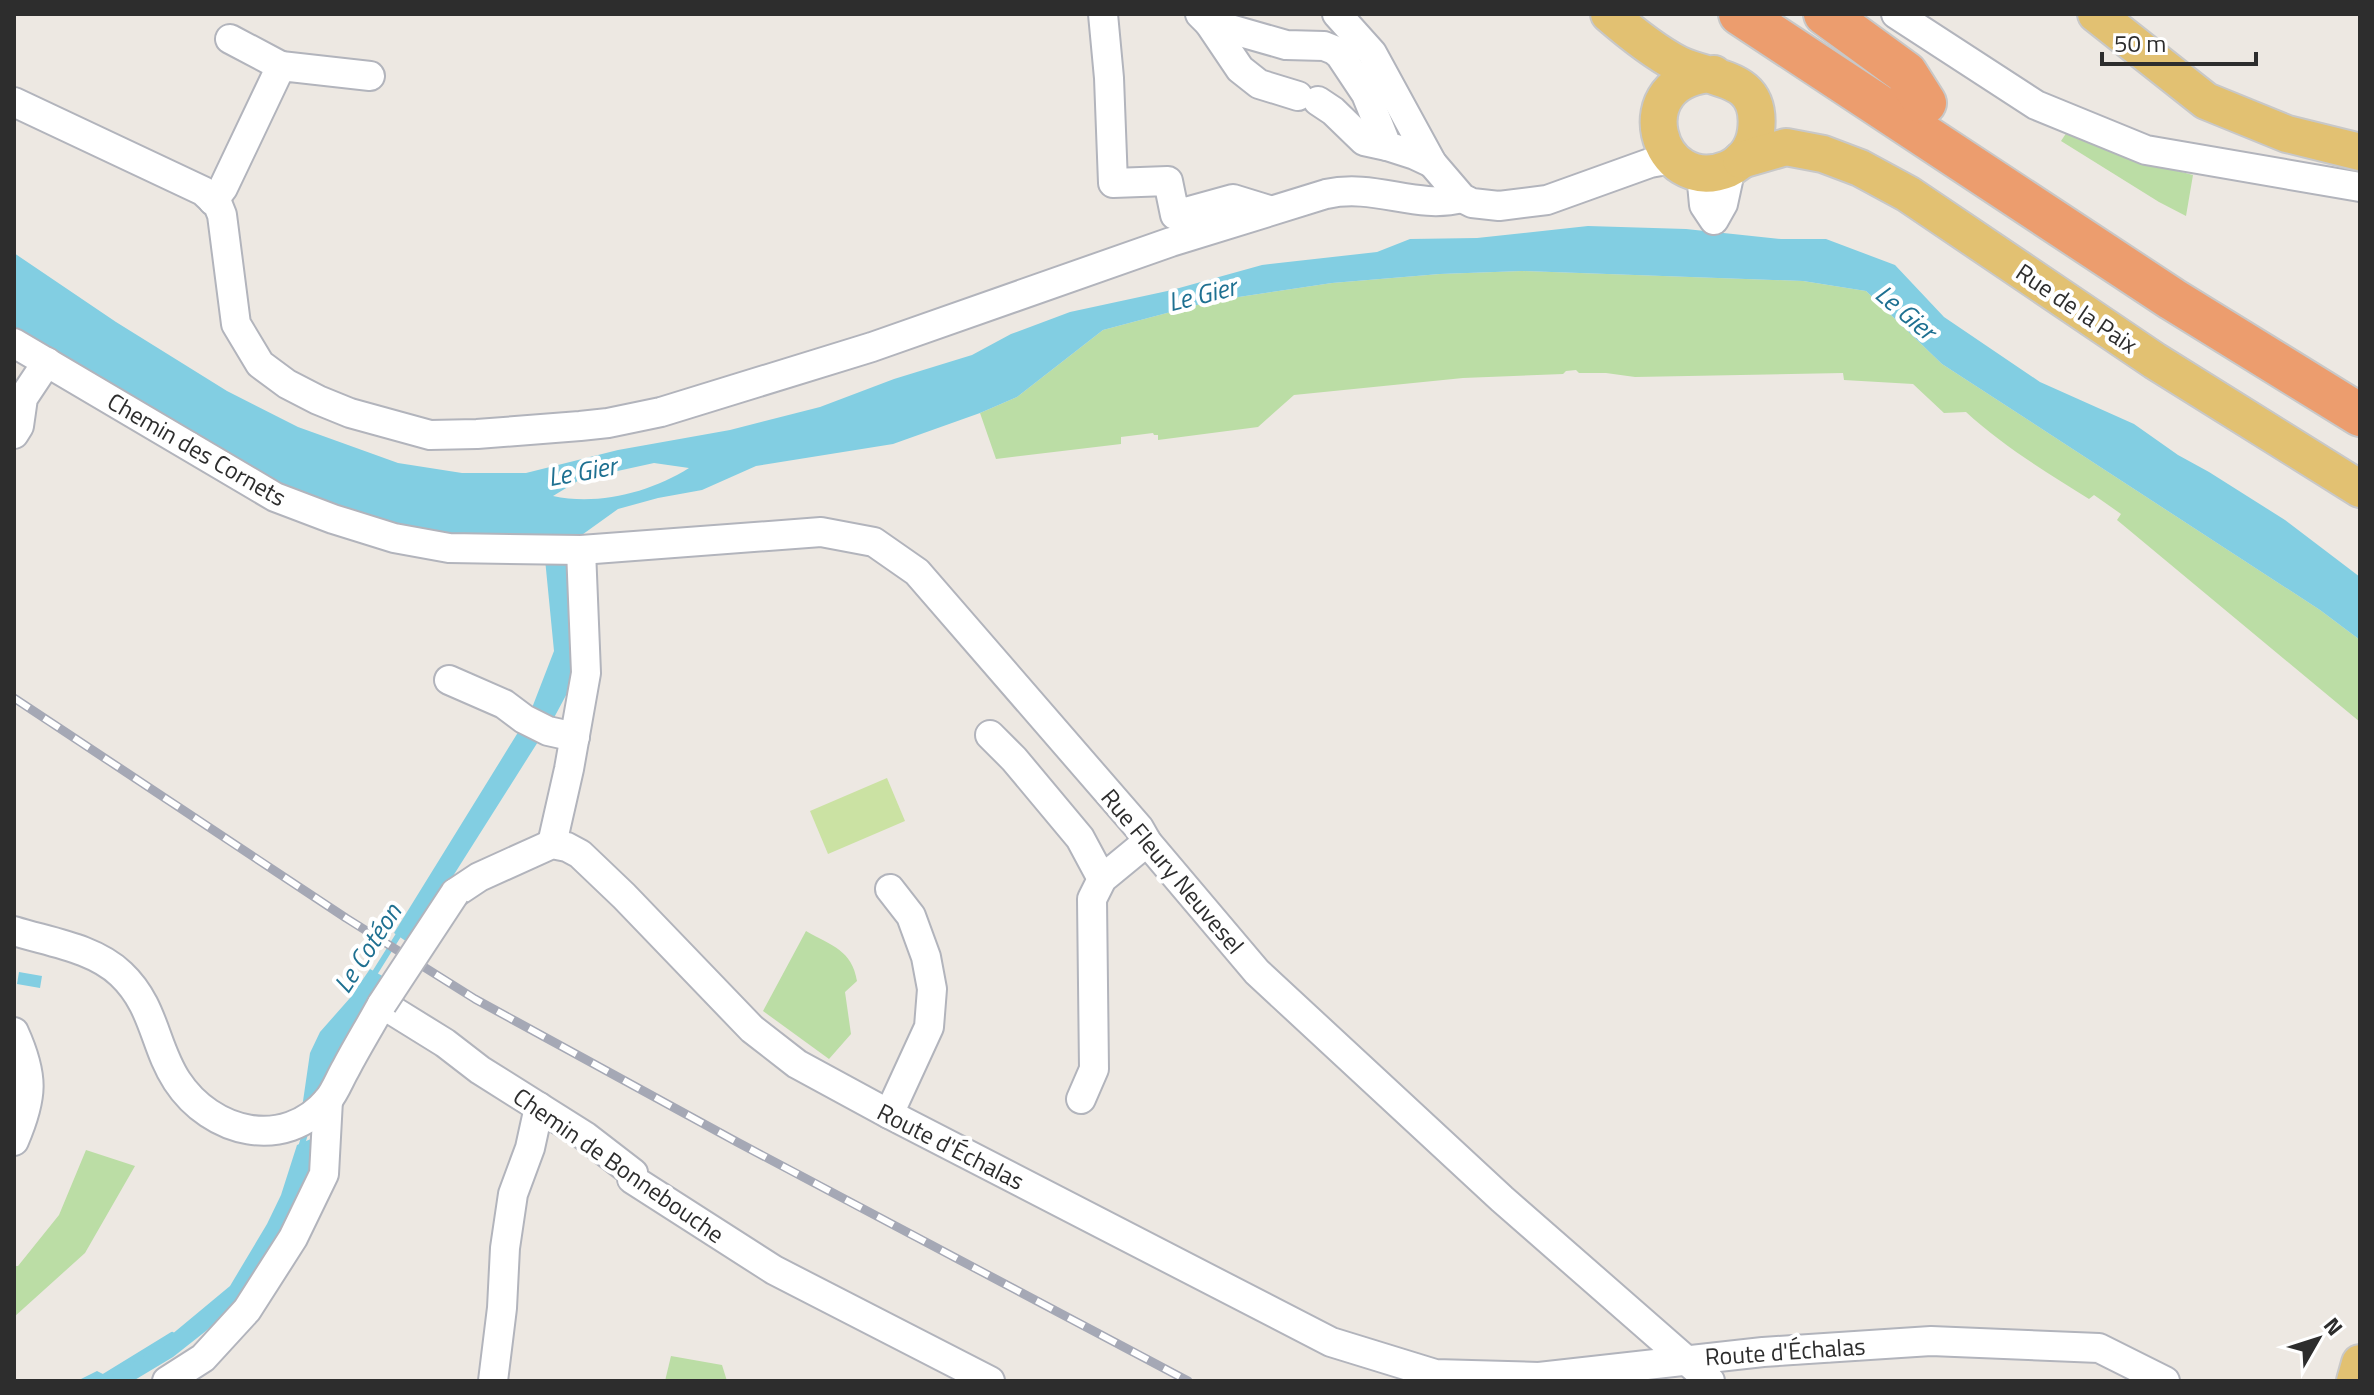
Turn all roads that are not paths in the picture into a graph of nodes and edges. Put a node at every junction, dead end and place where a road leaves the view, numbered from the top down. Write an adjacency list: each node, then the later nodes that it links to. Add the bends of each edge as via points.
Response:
1 (1103, 14): 30 (street, via 1113,183 1168,181 1175,215 1233,199)
2 (1337, 14): 24 (street, via 1372,53)
3 (1609, 14): 11 (main road)
4 (1717, 14): 14 (highway)
5 (1740, 14): 14 (highway)
6 (1791, 14): 19 (highway)
7 (1825, 14): 19 (highway, via 1906,73)
8 (1896, 14): 26 (street, via 2036,105 2146,150)
9 (2096, 14): 23 (main road, via 2206,101 2287,134)
10 (1205, 18): 21 (street, via 1249,77 1308,98 1333,111 1364,141); 21 (street, via 1286,45 1334,50 1364,89)
11 (1637, 38): 15 (main road, via 1681,65); 18 (main road)
12 (230, 39): 13 (street)
13 (281, 66): 16 (street); 28 (street)
14 (1821, 66): 34 (highway, via 2172,299)
15 (1714, 74): 18 (main road, via 1681,81); 20 (main road, via 1743,89)
16 (370, 76)
17 (14, 102): 28 (street, via 203,191)
18 (1662, 103): 25 (main road, via 1658,133 1664,147)
19 (1925, 103): 33 (highway)
20 (1757, 119): 22 (main road); 25 (main road, via 1749,151)
21 (1387, 146): 24 (street)
22 (1786, 147): 25 (main road, Rue de la Paix); 36 (main road, Rue de la Paix, via 1860,168 1908,194 2155,361)
23 (2360, 152)
24 (1432, 163): 27 (street)
25 (1711, 165): 27 (street, via 1650,163 1547,200 1499,206); 29 (street, via 1704,205 1714,220)
26 (2360, 187)
27 (1462, 198): 30 (street, via 1441,203 1345,190)
28 (213, 201): 30 (street, via 225,229 236,324 260,364 318,400 430,435 580,426 661,412 872,347)
29 (1723, 204)
30 (1269, 210)
31 (14, 343): 32 (street, Chemin des Cornets)
32 (47, 362): 35 (street, via 23,398); 37 (street, Chemin des Cornets, via 275,497 333,519 449,548)
33 (2360, 382)
34 (2360, 415)
35 (14, 434)
36 (2360, 489)
37 (581, 550): 39 (street, via 586,673); 41 (street, Rue Fleury Neuvesel, via 821,532 874,542 917,572)
38 (449, 680): 39 (street)
39 (549, 729): 42 (street)
40 (990, 735): 43 (street, via 1080,838)
41 (1147, 842): 43 (street); 53 (street, Rue Fleury Neuvesel, via 1257,972 1502,1199)
42 (552, 844): 46 (street, bridge, via 455,893); 51 (street, Route d'Échalas, via 580,854 752,1029 797,1064)
43 (1102, 879): 48 (street, via 1092,899 1094,1069)
44 (890, 889): 51 (street, via 911,916 932,989 929,1027)
45 (14, 931): 49 (street, via 98,958 124,976 144,1004 177,1082 217,1119 251,1131 281,1129 307,1118)
46 (382, 1004): 49 (street); 50 (street, Chemin de Bonnebouche)
47 (14, 1032): 52 (street, via 29,1070)
48 (1081, 1099)
49 (328, 1100): 55 (street, via 324,1174 293,1238 247,1310 203,1358)
50 (539, 1107): 56 (street, via 513,1194); 57 (street, Chemin de Bonnebouche, via 633,1173 632,1179 774,1270)
51 (889, 1114): 53 (street, Route d'Échalas, via 1331,1342 1435,1374 1539,1377)
52 (14, 1141)
53 (1685, 1359): 58 (street, Rue Fleury Neuvesel); 59 (street, Route d'Échalas, via 1931,1341 2099,1348)
54 (2360, 1363): 60 (main road)
55 (167, 1381)
56 (493, 1381)
57 (990, 1381)
58 (1710, 1381)
59 (2165, 1381)
60 (2355, 1381)

